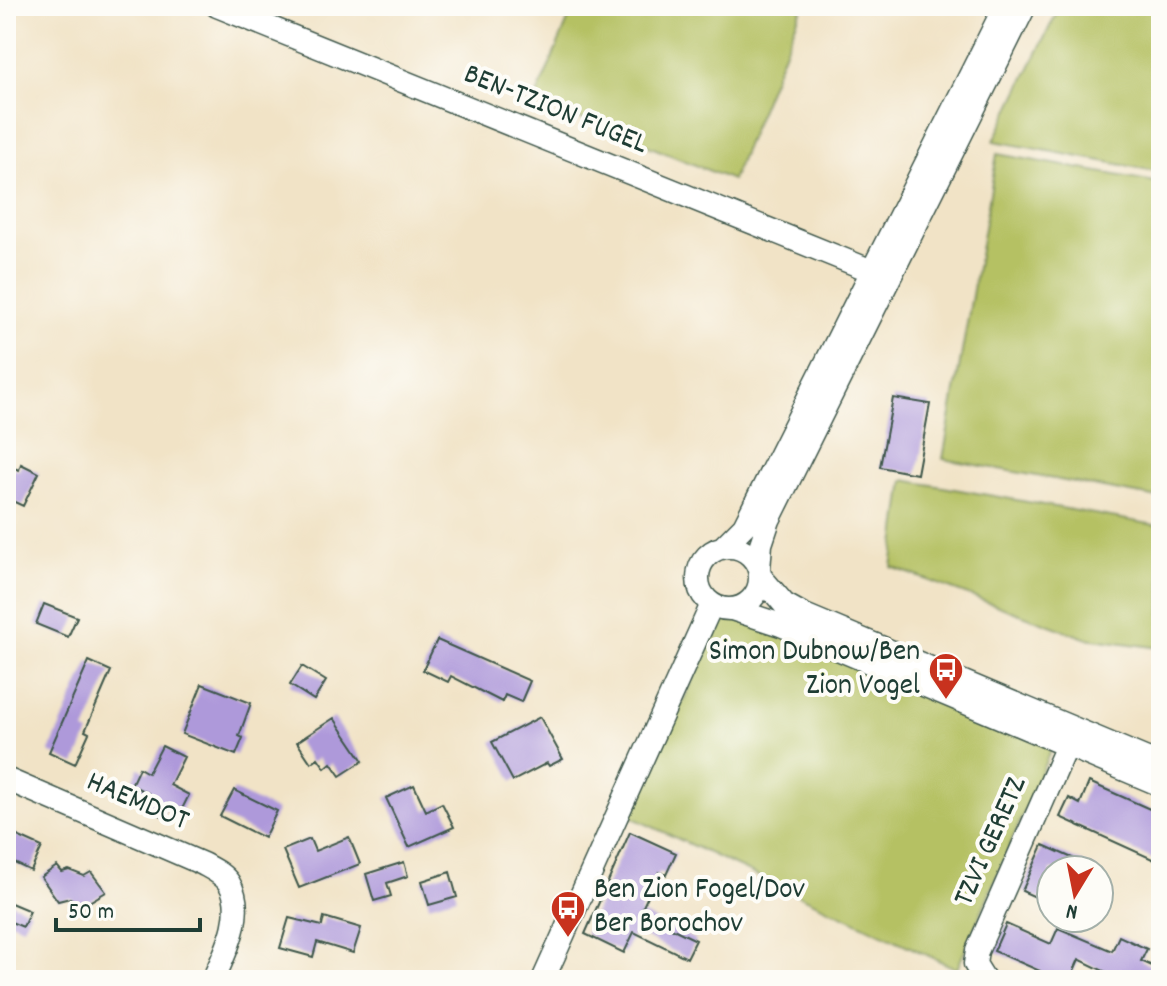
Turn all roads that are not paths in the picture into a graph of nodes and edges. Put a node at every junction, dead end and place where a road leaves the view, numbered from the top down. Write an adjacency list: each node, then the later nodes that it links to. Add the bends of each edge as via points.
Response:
1 (217, 6): 4 (street, BEN-TZION FUGEL)
2 (1005, 6): 4 (street)
3 (1025, 6): 6 (street, via 769,520)
4 (872, 271): 5 (street, via 744,526)
5 (722, 548): 6 (street, via 745,552); 7 (street, via 708,555 698,573 699,588)
6 (760, 573): 7 (street, via 752,600); 8 (street, via 784,604 802,614)
7 (722, 607): 8 (street); 13 (street)
8 (1071, 737): 9 (street); 11 (street); 14 (street, TZVI GERETZ, via 977,951 975,964)
9 (1161, 765)
10 (6, 779): 12 (street, HAEMDOT, via 203,864 228,882 235,923)
11 (1161, 785)
12 (213, 980)
13 (543, 980)
14 (985, 980)

